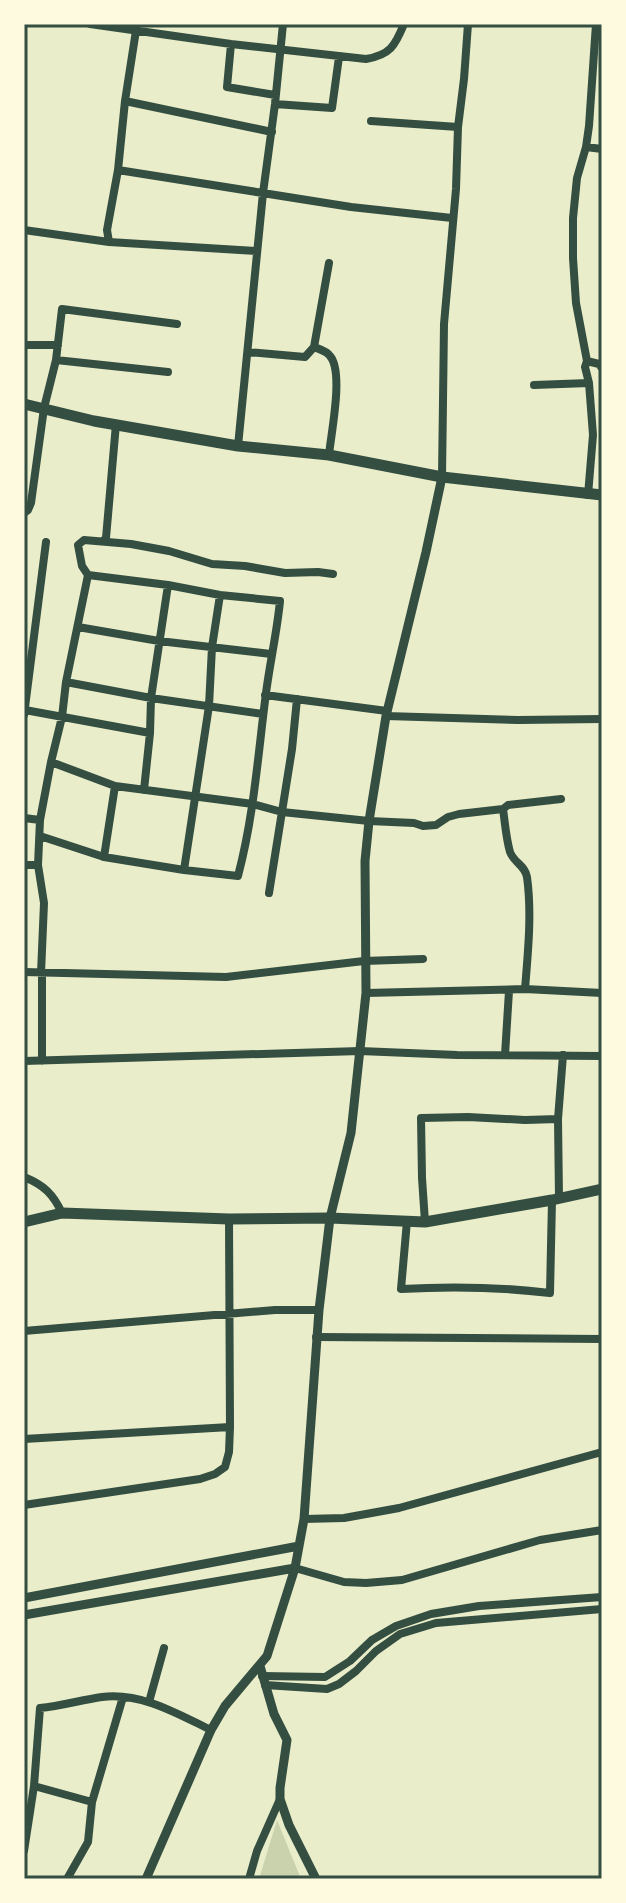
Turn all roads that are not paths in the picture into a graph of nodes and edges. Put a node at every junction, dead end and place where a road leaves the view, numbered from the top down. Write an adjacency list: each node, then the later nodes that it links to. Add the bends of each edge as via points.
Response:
1 (90, 24): 6 (street)
2 (283, 24): 8 (street)
3 (404, 24): 9 (street, via 380,57)
4 (468, 24): 13 (street)
5 (596, 24): 15 (street)
6 (137, 28): 7 (street); 11 (street)
7 (231, 44): 8 (street); 10 (street, via 227,87)
8 (281, 49): 9 (street); 10 (street)
9 (339, 57): 10 (street, via 332,108)
10 (275, 100): 14 (street)
11 (125, 101): 14 (street); 17 (street)
12 (371, 121): 13 (street)
13 (458, 127): 19 (street)
14 (272, 132): 18 (street)
15 (586, 147): 16 (street); 30 (street, via 577,178 573,258)
16 (602, 149)
17 (118, 170): 18 (street); 21 (street)
18 (263, 193): 19 (street); 22 (street)
19 (452, 218): 40 (street)
20 (24, 230): 21 (street)
21 (109, 242): 22 (street)
22 (257, 251): 28 (street)
23 (329, 263): 27 (street)
24 (177, 324): 26 (street, via 62,309)
25 (24, 345): 26 (street)
26 (58, 345): 29 (street)
27 (314, 347): 28 (street, via 305,357); 39 (street, via 329,353 338,377)
28 (248, 352): 38 (street)
29 (56, 360): 32 (street); 36 (street)
30 (587, 361): 31 (street); 33 (street)
31 (602, 368)
32 (168, 372)
33 (589, 383): 34 (street); 41 (street, via 593,435)
34 (534, 385)
35 (24, 404): 36 (main road)
36 (44, 408): 37 (main road); 43 (street, via 31,503)
37 (116, 424): 38 (main road); 44 (street)
38 (238, 446): 39 (main road)
39 (329, 455): 40 (main road)
40 (442, 477): 41 (main road); 61 (street)
41 (588, 495): 42 (main road)
42 (602, 495)
43 (24, 513)
44 (103, 541): 46 (street, via 212,564); 47 (street, via 78,545)
45 (46, 542): 59 (street)
46 (333, 574)
47 (88, 575): 48 (street); 50 (street)
48 (168, 585): 49 (street); 51 (street)
49 (220, 595): 52 (street); 53 (street, via 280,601)
50 (78, 627): 51 (street); 54 (street)
51 (159, 641): 52 (street); 56 (street)
52 (212, 647): 53 (street); 58 (street)
53 (271, 654): 55 (street)
54 (66, 682): 56 (street); 62 (street)
55 (265, 695): 57 (street); 60 (street)
56 (151, 698): 58 (street); 64 (street)
57 (297, 699): 61 (street); 72 (street)
58 (209, 706): 60 (street); 68 (street)
59 (24, 712): 62 (street)
60 (263, 714): 70 (street)
61 (386, 714): 63 (street); 75 (street)
62 (62, 717): 64 (street); 65 (street)
63 (602, 719)
64 (150, 733): 67 (street)
65 (51, 762): 66 (street); 74 (street)
66 (115, 786): 67 (street); 77 (street)
67 (144, 790): 68 (street)
68 (195, 797): 70 (street); 80 (street)
69 (561, 799): 71 (street)
70 (253, 804): 72 (street); 80 (street, via 238,876)
71 (503, 809): 75 (street, via 459,814 436,825); 86 (street, via 510,851 526,874)
72 (282, 812): 75 (street); 81 (street)
73 (24, 818): 74 (street)
74 (40, 820): 76 (street)
75 (369, 821): 83 (street)
76 (40, 836): 77 (street); 79 (street)
77 (104, 857): 80 (street)
78 (24, 865): 79 (street)
79 (38, 865): 85 (street, via 44,903)
80 (184, 870)
81 (269, 893)
82 (423, 959): 83 (street)
83 (364, 961): 85 (street, via 226,977); 88 (street)
84 (24, 972): 85 (street)
85 (42, 973): 95 (street)
86 (525, 989): 87 (street); 89 (street)
87 (509, 991): 88 (street); 91 (street)
88 (366, 993): 90 (street)
89 (602, 993)
90 (360, 1051): 91 (street); 95 (street); 101 (street, via 351,1133)
91 (505, 1055): 92 (street)
92 (563, 1055): 93 (street); 96 (street)
93 (602, 1056)
94 (24, 1061): 95 (street)
95 (42, 1061)
96 (558, 1119): 99 (street); 105 (street, via 421,1118)
97 (24, 1177): 100 (street, via 54,1197)
98 (602, 1189): 99 (main road)
99 (556, 1199): 103 (street, via 550,1293 457,1286 401,1289); 105 (main road)
100 (62, 1213): 102 (main road); 104 (main road)
101 (330, 1218): 102 (main road); 103 (main road); 106 (street)
102 (229, 1219): 107 (street)
103 (407, 1221): 105 (main road)
104 (24, 1222)
105 (425, 1222)
106 (319, 1310): 107 (street); 109 (street)
107 (231, 1314): 108 (street); 111 (street)
108 (24, 1331)
109 (316, 1337): 110 (street); 115 (street)
110 (602, 1339)
111 (230, 1427): 112 (street); 114 (street, via 225,1467 215,1474)
112 (24, 1439)
113 (602, 1452): 115 (street, via 399,1508)
114 (24, 1505)
115 (304, 1519): 117 (street)
116 (602, 1530): 118 (street, via 540,1540 402,1580 344,1582)
117 (299, 1546): 118 (street); 120 (street)
118 (295, 1568): 122 (street); 124 (street)
119 (602, 1597): 124 (street, via 431,1614 372,1640 325,1677)
120 (24, 1598)
121 (602, 1609): 124 (street, via 436,1623 400,1634 327,1689)
122 (24, 1615)
123 (164, 1648): 126 (street)
124 (262, 1676): 127 (street, via 225,1706); 129 (street, via 287,1740)
125 (123, 1697): 126 (street); 128 (street, via 40,1708); 130 (street)
126 (149, 1702): 127 (street)
127 (211, 1730): 133 (street)
128 (34, 1786): 130 (street); 131 (street)
129 (280, 1799): 134 (street); 135 (street)
130 (92, 1802): 132 (street, via 88,1842)
131 (24, 1851)
132 (67, 1879)
133 (146, 1879)
134 (249, 1879)
135 (316, 1879)

